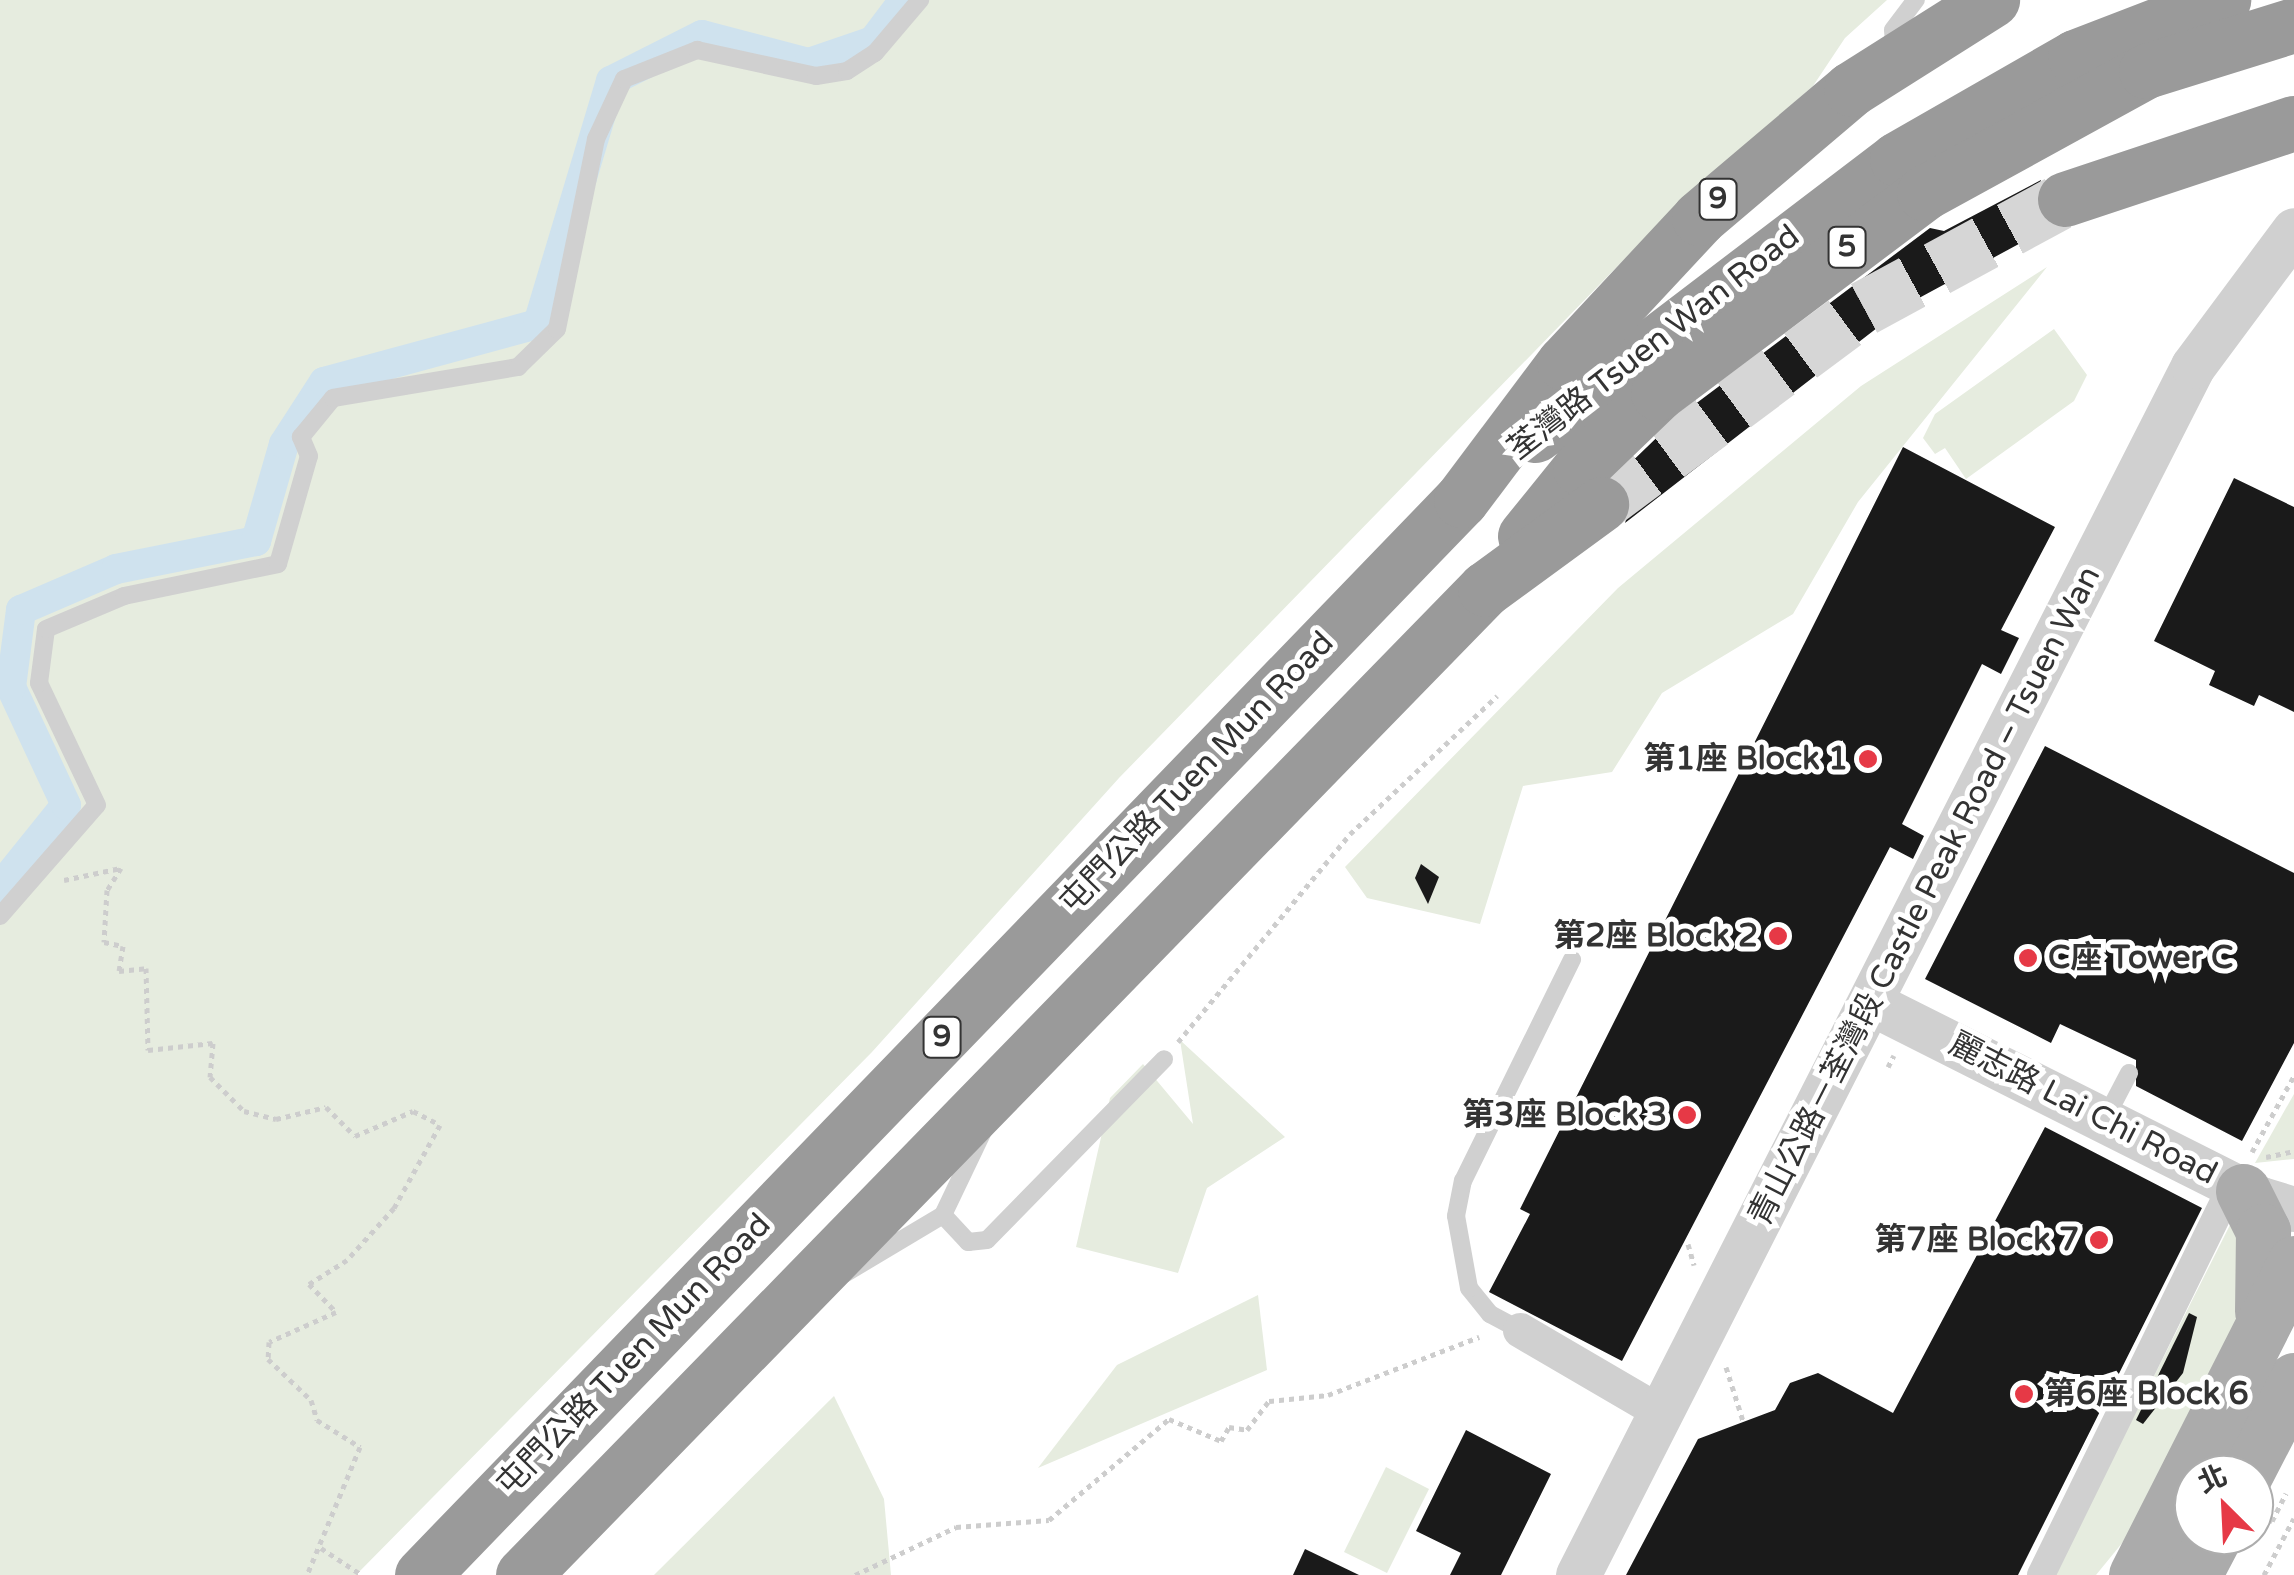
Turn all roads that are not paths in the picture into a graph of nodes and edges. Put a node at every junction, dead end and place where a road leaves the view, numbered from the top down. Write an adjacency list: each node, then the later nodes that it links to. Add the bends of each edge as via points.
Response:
1 (920, 0): 14 (lane, via 875,53 847,71 816,76 697,50 624,79 596,139 557,329 518,367 333,398 300,437 310,456 278,564 124,596 46,629 39,683 97,805)
2 (1916, 0): 7 (lane, via 1893,30)
3 (1992, 0): 7 (highway, 屯門公路 Tuen Mun Road / 9)
4 (2223, 0): 6 (highway, 荃灣路 Tsuen Wan Road / 5)
5 (2294, 26): 6 (highway, 荃灣路 Tsuen Wan Road / 5)
6 (2138, 52): 11 (highway, 荃灣路 Tsuen Wan Road / 5, via 1897,159 1692,309); 13 (highway, 荃灣路 Tsuen Wan Road / 5, via 1940,183 1717,345 1580,468)
7 (1894, 58): 11 (highway, 屯門公路 Tuen Mun Road / 9, via 1748,172 1663,253 1564,363)
8 (2294, 123): 9 (highway)
9 (2066, 199)
10 (2294, 230): 16 (street, 青山公路－荃灣段 Castle Peak Road – Tsuen Wan, via 2193,366)
11 (1461, 500): 32 (highway, 屯門公路 Tuen Mun Road / 9)
12 (1600, 504): 13 (highway, 9)
13 (1485, 589): 19 (highway, 9)
14 (0, 916)
15 (1572, 959): 27 (lane, via 1463,1180 1456,1216 1469,1288 1490,1314)
16 (1873, 1004): 20 (street, 麗志路 Lai Chi Road); 29 (street, 青山公路－荃灣段 Castle Peak Road – Tsuen Wan)
17 (1164, 1059): 23 (lane, via 987,1240 968,1242)
18 (2129, 1073): 20 (lane)
19 (998, 1089): 23 (lane, via 975,1159); 25 (highway, 9)
20 (2104, 1120): 21 (street, 麗志路 Lai Chi Road)
21 (2233, 1196): 22 (street, 麗志路 Lai Chi Road); 26 (main road, via 2266,1246); 35 (street)
22 (2294, 1208)
23 (942, 1215): 25 (lane, via 880,1258)
24 (2294, 1262): 26 (main road)
25 (796, 1294): 33 (highway, 9)
26 (2261, 1324): 36 (main road)
27 (1520, 1330): 29 (street)
28 (2294, 1380): 30 (main road)
29 (1662, 1413): 34 (street, 青山公路－荃灣段 Castle Peak Road – Tsuen Wan)
30 (2268, 1455)
31 (2211, 1555): 37 (main road)
32 (422, 1575)
33 (524, 1575)
34 (1578, 1575)
35 (2040, 1575)
36 (2136, 1575)
37 (2194, 1575)

